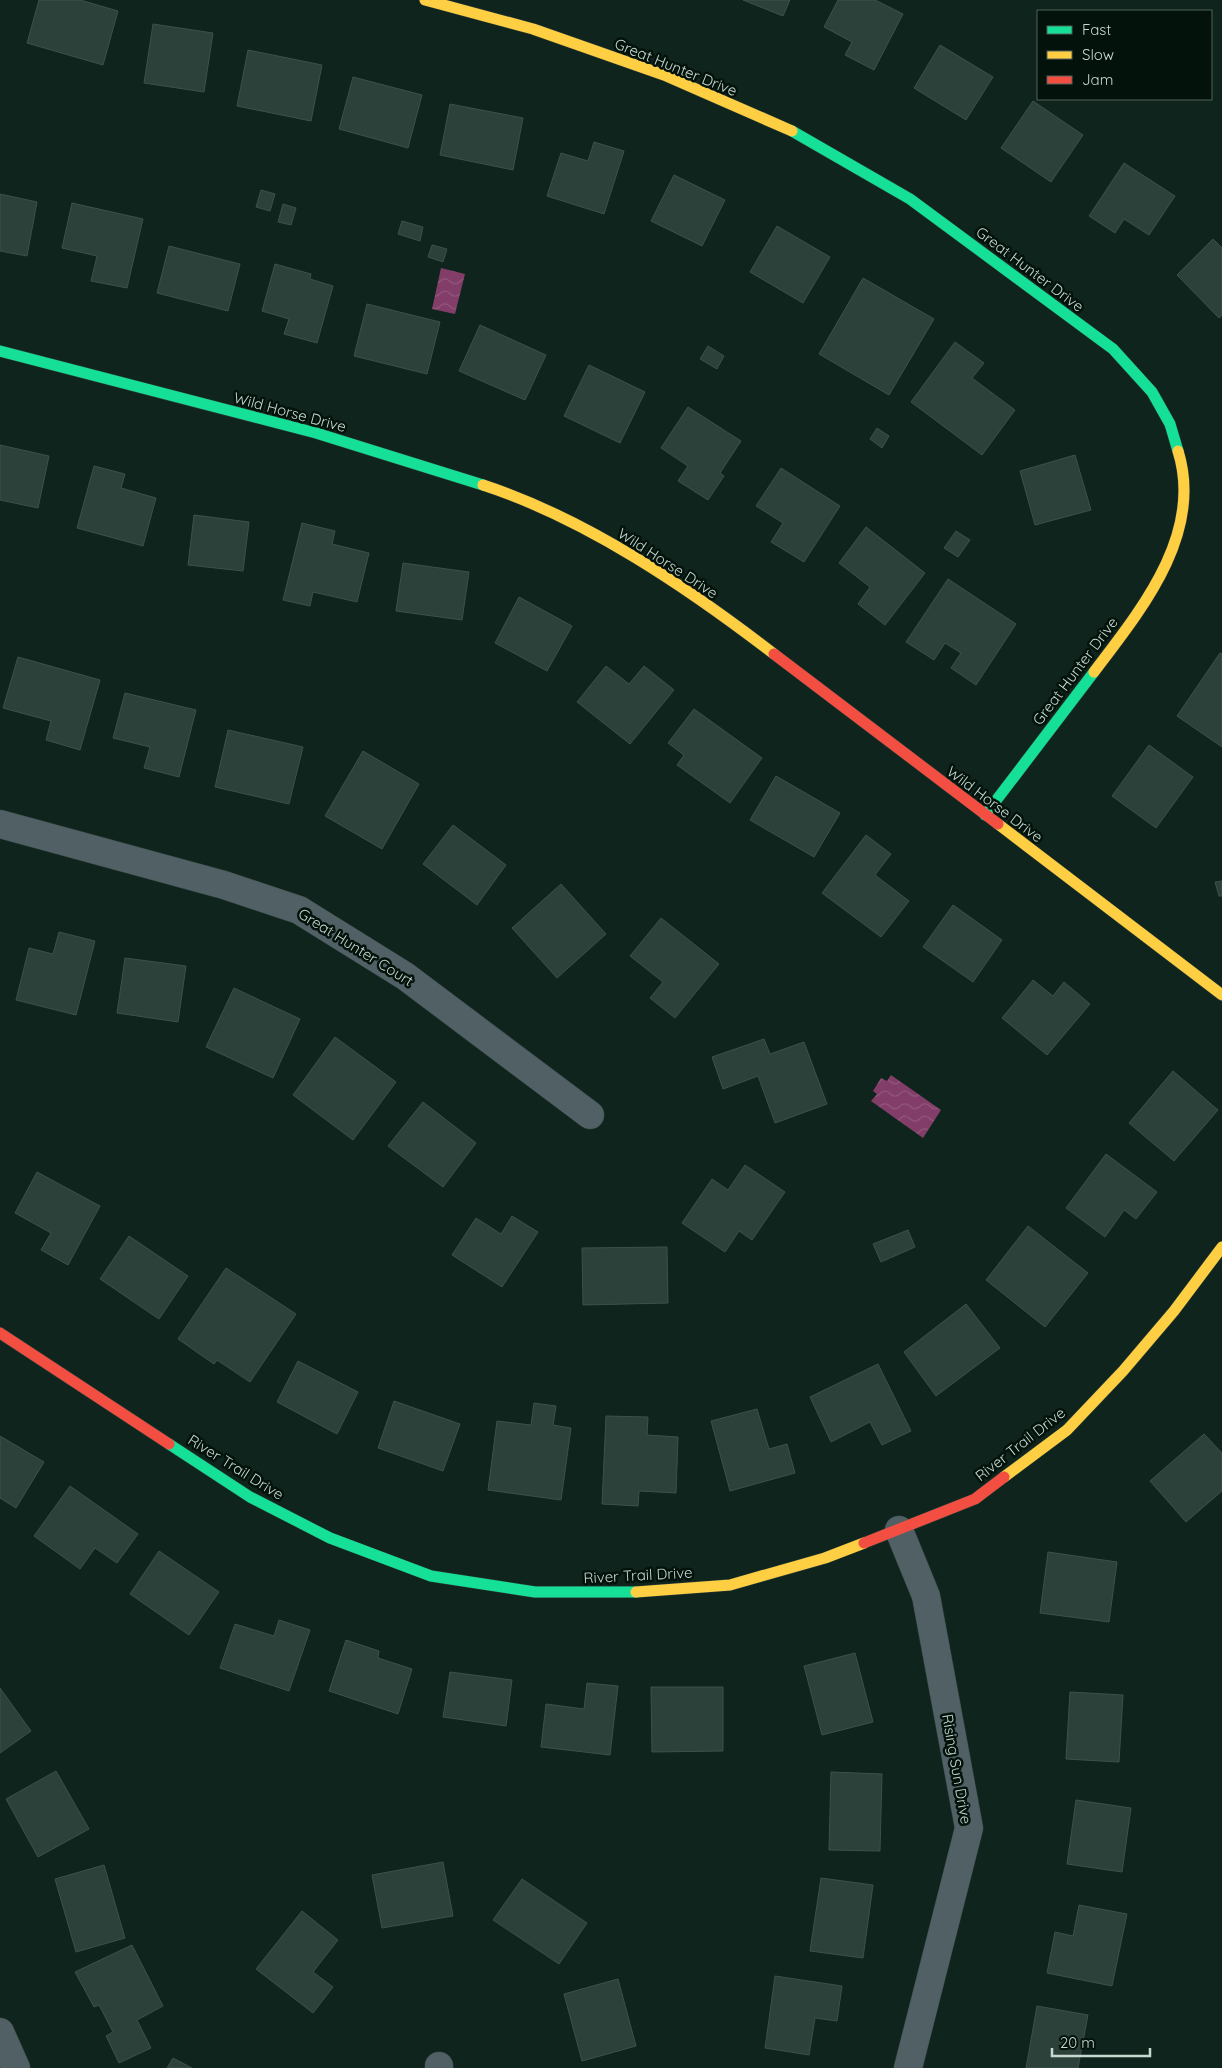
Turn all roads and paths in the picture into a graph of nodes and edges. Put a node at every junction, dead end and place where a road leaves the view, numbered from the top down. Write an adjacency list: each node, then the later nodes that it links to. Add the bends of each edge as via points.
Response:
1 (425, 0): 3 (street, Great Hunter Drive, via 533,30 664,75 792,131 910,200 1004,266 1113,350 1152,392 1170,424 1184,469 1182,518 1167,563 1145,604)
2 (0, 351): 3 (street, Wild Horse Drive, via 316,433 514,495 638,559 693,596)
3 (985, 815): 5 (street, Wild Horse Drive)
4 (0, 824): 6 (street, Great Hunter Court, via 224,885 300,910 406,976)
5 (1222, 995)
6 (590, 1115)
7 (1222, 1247): 9 (street, River Trail Drive, via 1174,1311 1067,1430 974,1499)
8 (0, 1333): 9 (street, River Trail Drive, via 250,1497 330,1538 431,1576 535,1592 615,1594 730,1584 825,1558)
9 (899, 1530): 12 (street, Rising Sun Drive, via 926,1596 968,1828)
10 (0, 2032): 11 (street)
11 (16, 2068)
12 (908, 2068)

